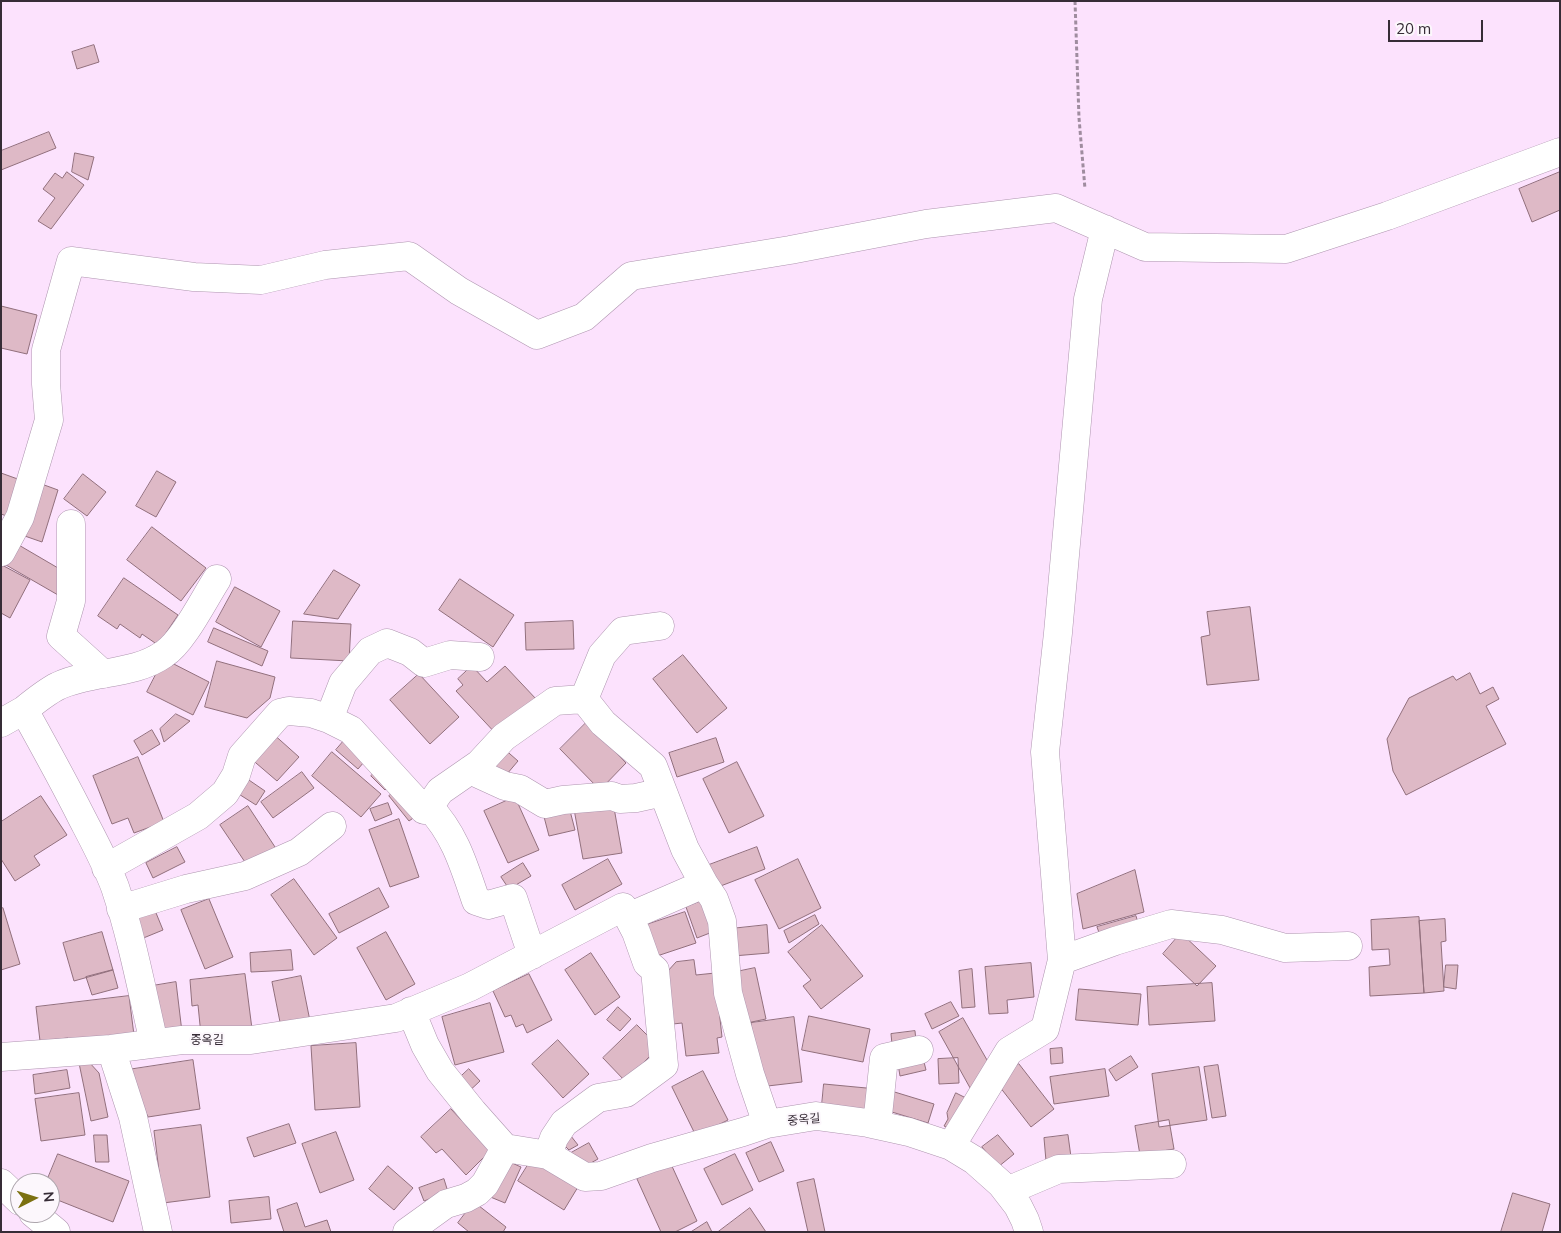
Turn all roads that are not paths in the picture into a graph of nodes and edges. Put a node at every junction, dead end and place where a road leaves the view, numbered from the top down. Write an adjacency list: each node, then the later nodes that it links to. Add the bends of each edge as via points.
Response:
1 (1560, 152): 2 (street, via 1387,216 1286,248 1145,247)
2 (1096, 226): 4 (street, via 1056,208 926,224 630,276 584,317 537,335 459,291 409,256 325,265 261,280 194,277 71,261 46,350 49,420 20,517); 22 (street, via 1045,752)
3 (71, 524): 8 (street, via 71,601 61,636)
4 (1, 552)
5 (217, 579): 8 (street, via 166,653 146,664)
6 (660, 626): 9 (street, via 623,631 602,655)
7 (480, 657): 11 (street, via 450,655 424,663 410,652 387,643 370,650 343,683)
8 (103, 674): 10 (street, via 58,686)
9 (584, 699): 12 (street, via 555,700 504,737); 13 (street, via 603,723 654,766)
10 (13, 716): 16 (street, via 62,779)
11 (329, 719): 14 (street, via 351,730 424,810); 16 (street, via 311,713 280,713 242,756 225,793 198,816)
12 (470, 770): 13 (street, via 505,786 520,789 545,804 612,796 636,798); 14 (street, via 440,791)
13 (663, 792): 17 (street, via 685,849)
14 (429, 807): 21 (street, via 452,837 476,901 488,905 513,898)
15 (332, 826): 18 (street, via 299,852 245,876)
16 (106, 868): 18 (street)
17 (704, 884): 19 (street, 중옥길); 28 (street, via 722,921 728,993)
18 (120, 908): 24 (street)
19 (625, 912): 21 (street, 중옥길); 32 (street, via 647,963 655,970 664,1065 626,1093 598,1098 564,1123)
20 (1348, 946): 22 (street, via 1285,948 1222,930 1171,924)
21 (532, 955): 23 (street, 중옥길, via 470,987)
22 (1062, 960): 30 (street, via 1045,1029 1008,1051)
23 (411, 1011): 24 (street, 중옥길, via 396,1018 251,1040); 31 (street, via 440,1071)
24 (154, 1043): 25 (street, 중옥길)
25 (111, 1049): 27 (street, 중옥길); 37 (street, via 134,1117)
26 (919, 1050): 29 (street, via 884,1058)
27 (1, 1057)
28 (767, 1124): 29 (street, 중옥길, via 816,1116); 32 (street, 중옥길, via 601,1176 586,1177)
29 (877, 1125): 30 (street, 중옥길)
30 (951, 1146): 34 (street, 중옥길, via 974,1160)
31 (505, 1148): 32 (street, 중옥길); 38 (street, via 477,1192 446,1204)
32 (548, 1155)
33 (1172, 1164): 34 (street, via 1059,1169)
34 (1006, 1191): 39 (street, 중옥길, via 1026,1220)
35 (45, 1223): 36 (street)
36 (56, 1232)
37 (158, 1232)
38 (407, 1232)
39 (1029, 1232)

